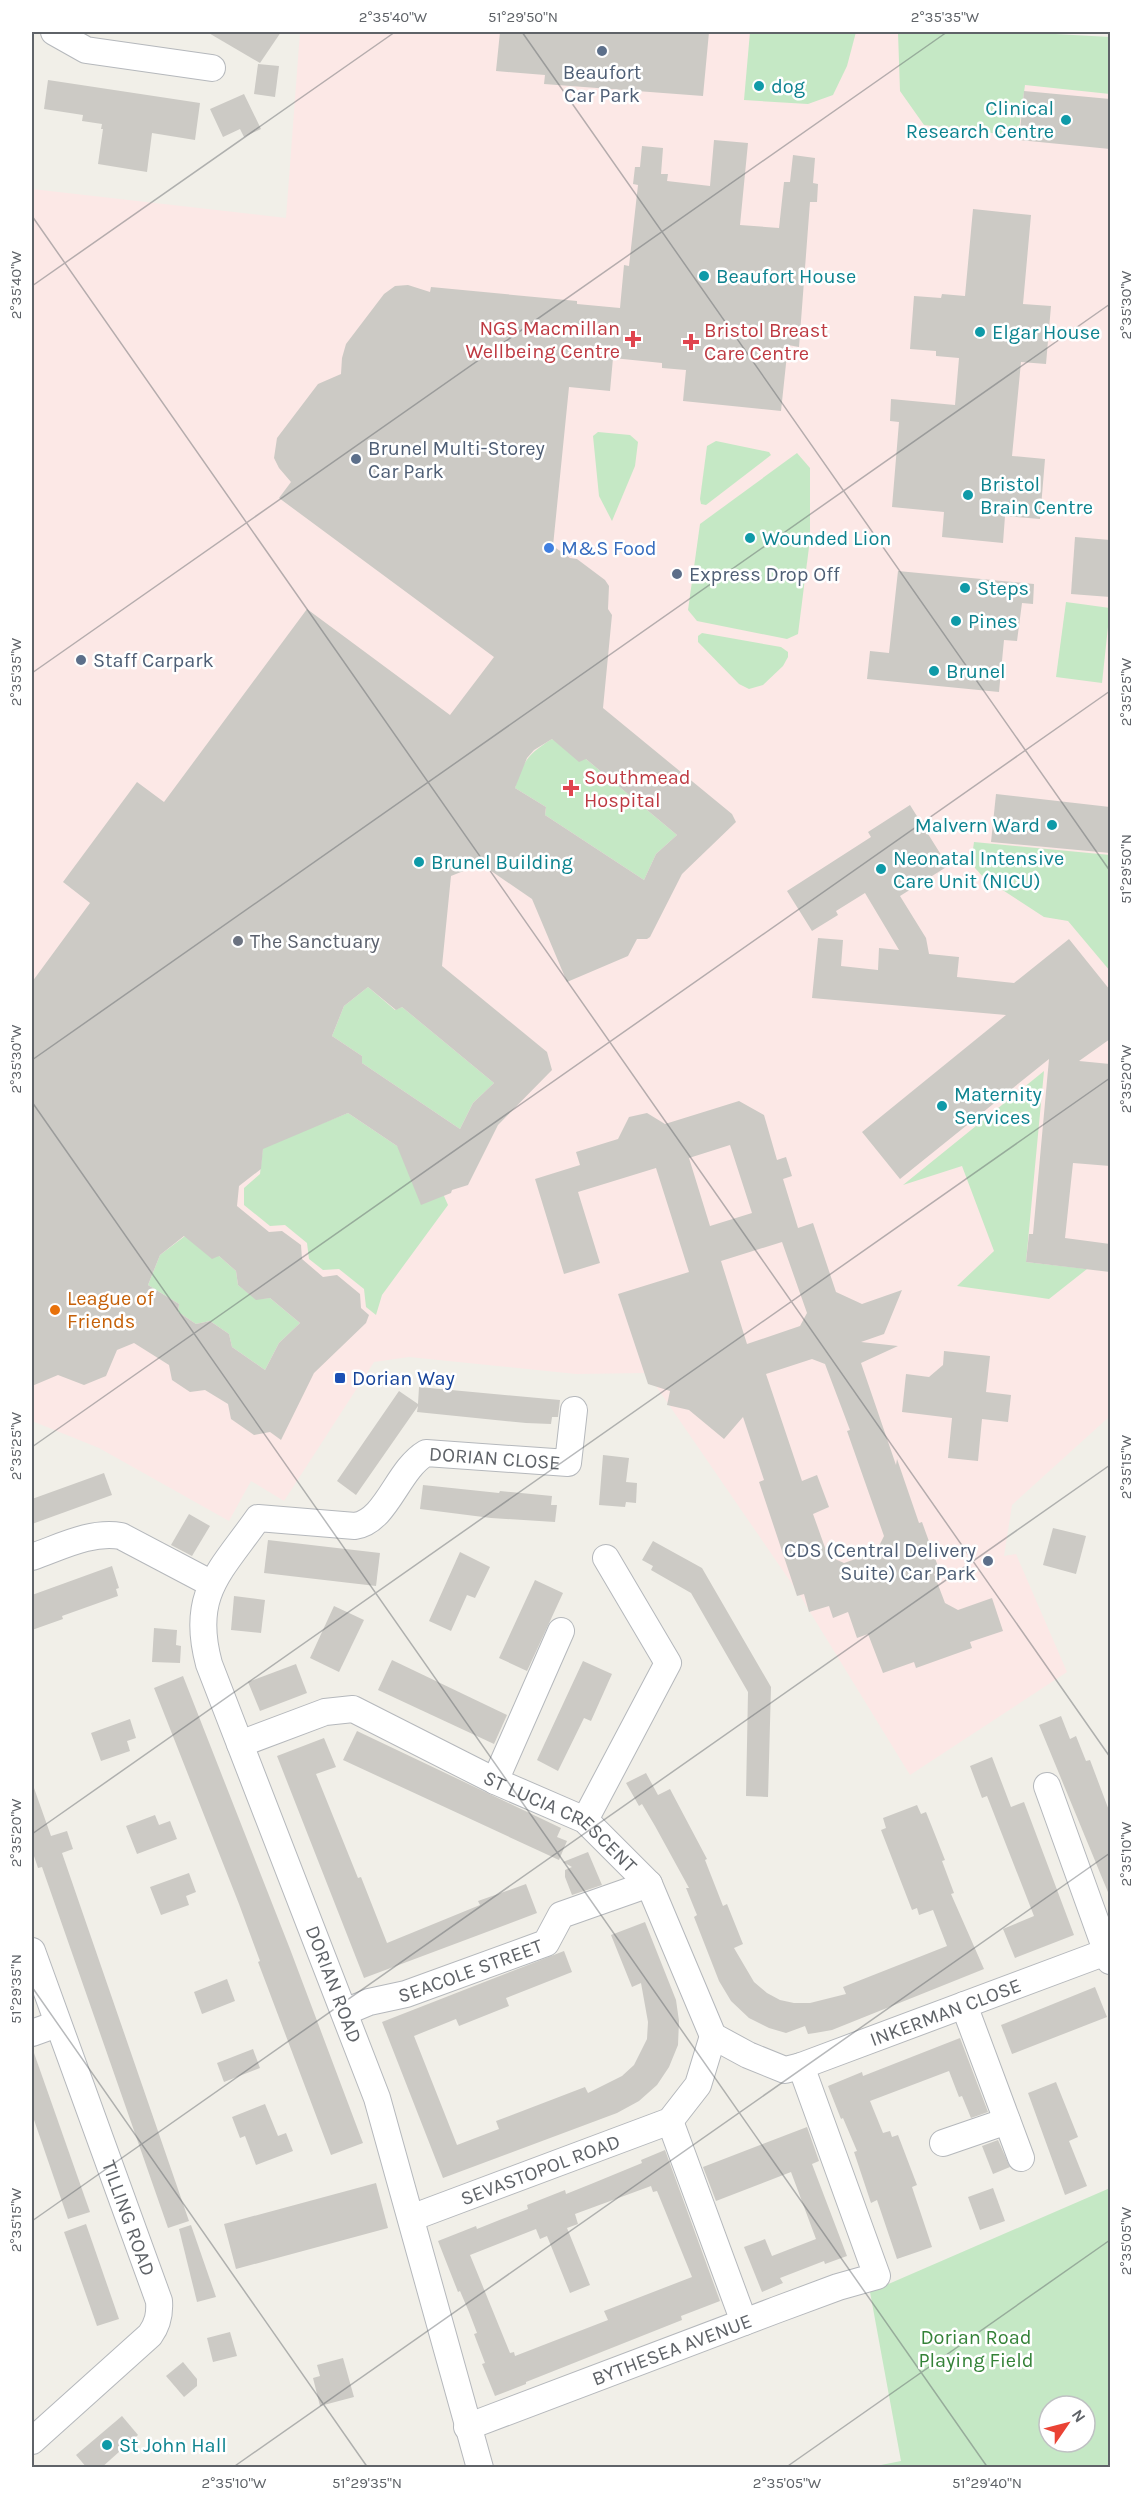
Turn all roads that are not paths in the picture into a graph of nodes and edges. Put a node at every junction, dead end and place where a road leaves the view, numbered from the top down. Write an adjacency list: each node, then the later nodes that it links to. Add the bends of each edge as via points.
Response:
1 (54, 32): 2 (street, via 86,51)
2 (212, 68)
3 (574, 1410): 4 (street, DORIAN CLOSE, via 568,1463 426,1454 411,1464 377,1513 363,1525)
4 (258, 1518): 7 (street, DORIAN ROAD)
5 (32, 1557): 7 (street, via 95,1535 109,1534 121,1536)
6 (606, 1558): 12 (street, via 668,1663)
7 (212, 1584): 9 (street, DORIAN ROAD, via 204,1604 203,1640)
8 (561, 1631): 10 (street)
9 (240, 1744): 10 (street, ST LUCIA CRESCENT, via 325,1712 353,1709); 17 (street, DORIAN ROAD)
10 (495, 1781): 12 (street, ST LUCIA CRESCENT)
11 (1047, 1786): 15 (street, INKERMAN CLOSE)
12 (585, 1820): 13 (street, ST LUCIA CRESCENT)
13 (649, 1884): 17 (street, SEACOLE STREET, via 561,1915 546,1943); 20 (street, ST LUCIA CRESCENT)
14 (32, 1951): 18 (street, TILLING ROAD)
15 (1108, 1957): 16 (street, INKERMAN CLOSE)
16 (964, 2005): 21 (street, INKERMAN CLOSE); 23 (street)
17 (345, 2012): 26 (street, DORIAN ROAD, via 376,2098)
18 (57, 2024): 19 (street); 29 (street, TILLING ROAD, via 160,2310 150,2335)
19 (32, 2033)
20 (713, 2036): 21 (street, via 748,2055); 22 (street, via 698,2085)
21 (793, 2068): 27 (street, BYTHESEA AVENUE, via 877,2276)
22 (670, 2121): 26 (street, SEVASTOPOL ROAD); 27 (street)
23 (1006, 2121): 24 (street); 25 (street)
24 (944, 2143)
25 (1021, 2158)
26 (411, 2218): 28 (street, DORIAN ROAD)
27 (744, 2322): 28 (street, BYTHESEA AVENUE)
28 (467, 2427): 30 (street, DORIAN ROAD)
29 (32, 2440)
30 (480, 2468)

